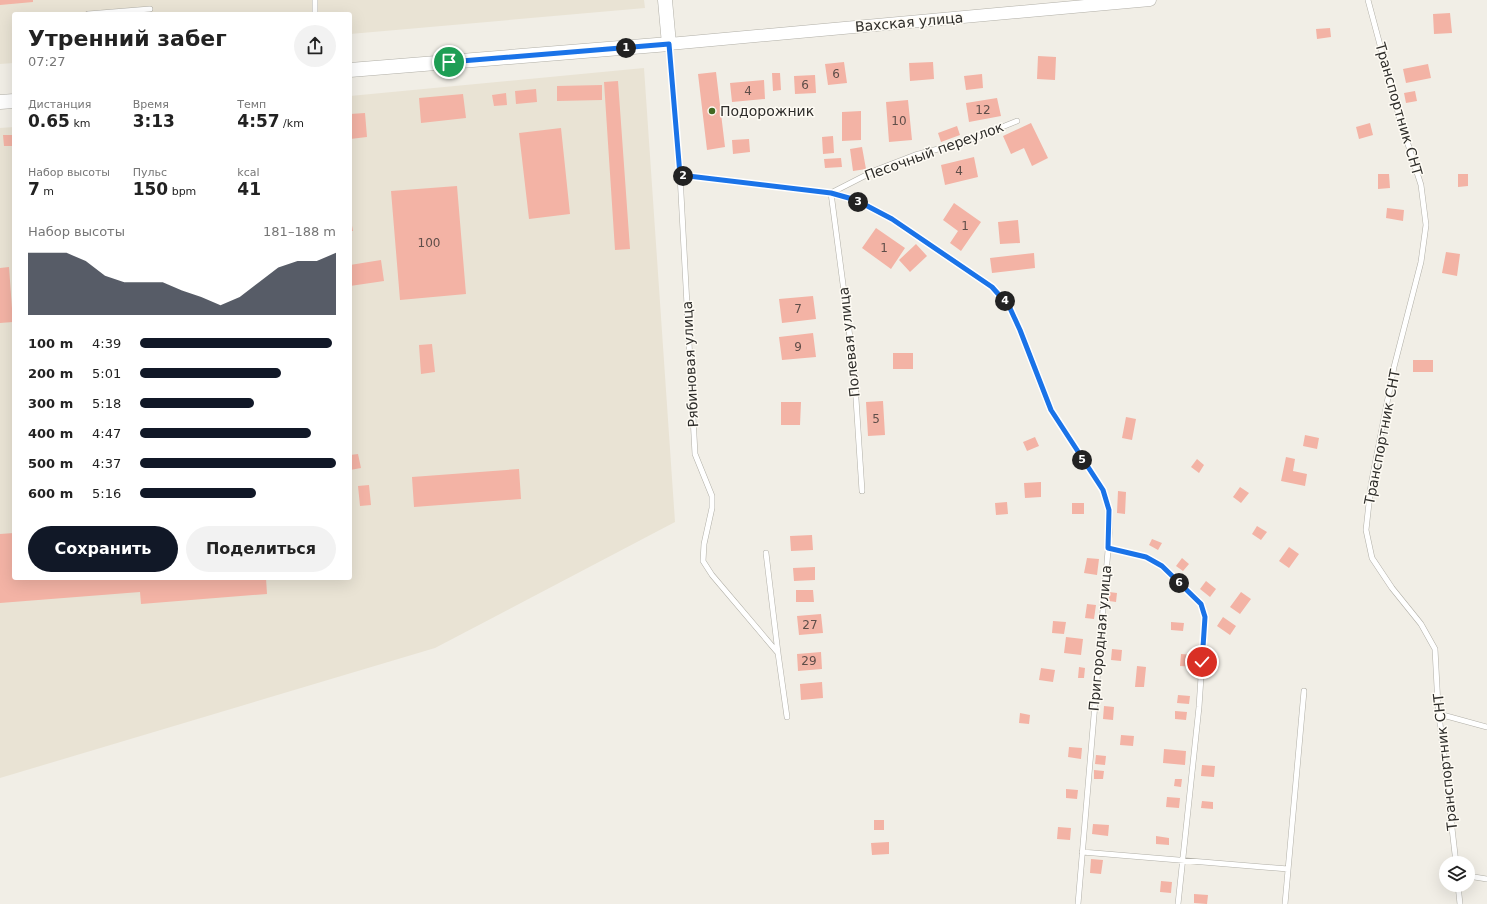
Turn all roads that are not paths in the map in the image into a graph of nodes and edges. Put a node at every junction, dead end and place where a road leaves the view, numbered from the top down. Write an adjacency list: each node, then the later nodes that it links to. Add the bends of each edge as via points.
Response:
1 (315, 0): 7 (lane)
2 (664, 0): 8 (main road)
3 (1150, 0): 8 (street, Вахская улица)
4 (1368, 0): 20 (lane, Транспортник СНТ, via 1421,186 1426,225 1421,262 1394,367 1371,485 1366,530 1372,558 1421,624 1435,649)
5 (150, 9): 6 (lane)
6 (113, 12)
7 (315, 12)
8 (669, 44): 9 (main road); 13 (lane, Рябиновая улица)
9 (352, 70)
10 (12, 101): 11 (main road)
11 (0, 102)
12 (1017, 121): 14 (lane, Песочный переулок, via 965,142 915,155)
13 (680, 175): 14 (lane, Пригородная улица); 18 (lane, Рябиновая улица, via 695,454 712,496 703,561)
14 (831, 193): 15 (lane, Полевая улица, via 854,368); 16 (lane, Пригородная улица, via 856,200 892,219 992,287 1009,306 1051,410 1103,490 1109,510)
15 (862, 491)
16 (1108, 548): 23 (lane, Пригородная улица); 25 (lane, via 1146,557 1162,566 1201,604 1205,617 1199,707)
17 (766, 553): 18 (lane)
18 (778, 654): 21 (lane)
19 (1304, 691): 26 (lane)
20 (1439, 714): 22 (lane); 24 (lane, Транспортник СНТ)
21 (787, 717)
22 (1487, 727)
23 (1082, 852): 25 (lane); 30 (lane, Пригородная улица)
24 (1455, 856)
25 (1181, 860): 26 (lane); 31 (lane)
26 (1288, 869): 32 (lane)
27 (1475, 877): 28 (lane)
28 (1487, 879)
29 (1459, 892): 33 (lane)
30 (1078, 904)
31 (1178, 904)
32 (1285, 904)
33 (1460, 904)

